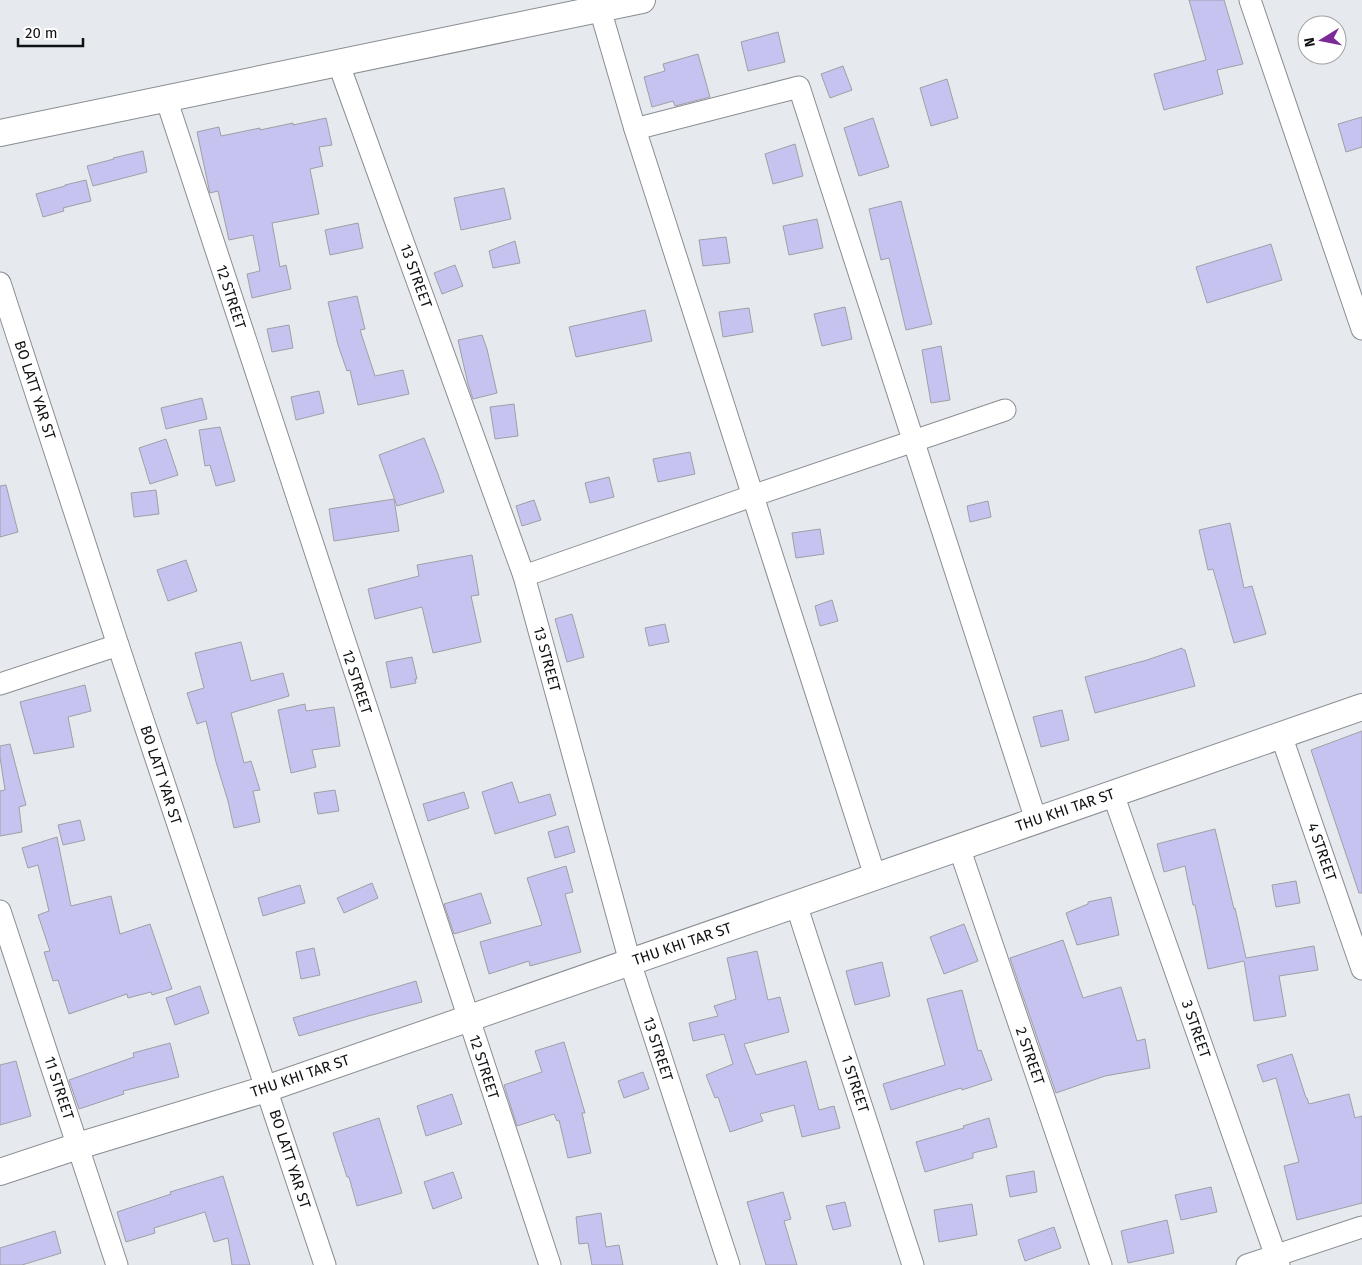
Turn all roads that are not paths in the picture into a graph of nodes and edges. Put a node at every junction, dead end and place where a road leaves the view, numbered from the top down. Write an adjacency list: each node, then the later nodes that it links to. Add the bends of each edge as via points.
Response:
1 (642, 0): 3 (street)
2 (1250, 0): 9 (street)
3 (600, 9): 4 (street); 6 (street)
4 (338, 62): 5 (street); 13 (street, 13 STREET)
5 (166, 98): 7 (street); 26 (street, 12 STREET)
6 (635, 129): 11 (street, via 798,87); 12 (street)
7 (0, 133)
8 (0, 284): 14 (street, BO LATT YAR ST)
9 (1362, 329)
10 (1005, 410): 11 (street)
11 (913, 442): 12 (street); 19 (street)
12 (752, 496): 13 (street); 21 (street)
13 (524, 576): 24 (street, 13 STREET)
14 (118, 645): 15 (street); 27 (street, BO LATT YAR ST)
15 (0, 684)
16 (1362, 706): 17 (street, THU KHI TAR ST)
17 (1281, 735): 18 (street, THU KHI TAR ST); 25 (street, 4 STREET)
18 (1113, 794): 19 (street, THU KHI TAR ST); 31 (street, 3 STREET)
19 (1036, 820): 20 (street, THU KHI TAR ST)
20 (959, 847): 21 (street, THU KHI TAR ST); 37 (street, 2 STREET)
21 (875, 876): 22 (street, THU KHI TAR ST)
22 (796, 904): 24 (street, THU KHI TAR ST); 36 (street, 1 STREET)
23 (0, 911): 28 (street, 11 STREET)
24 (630, 962): 26 (street, THU KHI TAR ST); 35 (street, 13 STREET)
25 (1362, 969)
26 (468, 1018): 27 (street, THU KHI TAR ST); 34 (street, 12 STREET)
27 (266, 1089): 28 (street, THU KHI TAR ST); 33 (street, BO LATT YAR ST)
28 (78, 1146): 29 (street, THU KHI TAR ST); 32 (street, 11 STREET)
29 (0, 1172)
30 (1362, 1227): 31 (street)
31 (1277, 1260): 38 (street)
32 (117, 1265)
33 (325, 1265)
34 (550, 1265)
35 (729, 1265)
36 (913, 1265)
37 (1101, 1265)
38 (1247, 1265)

